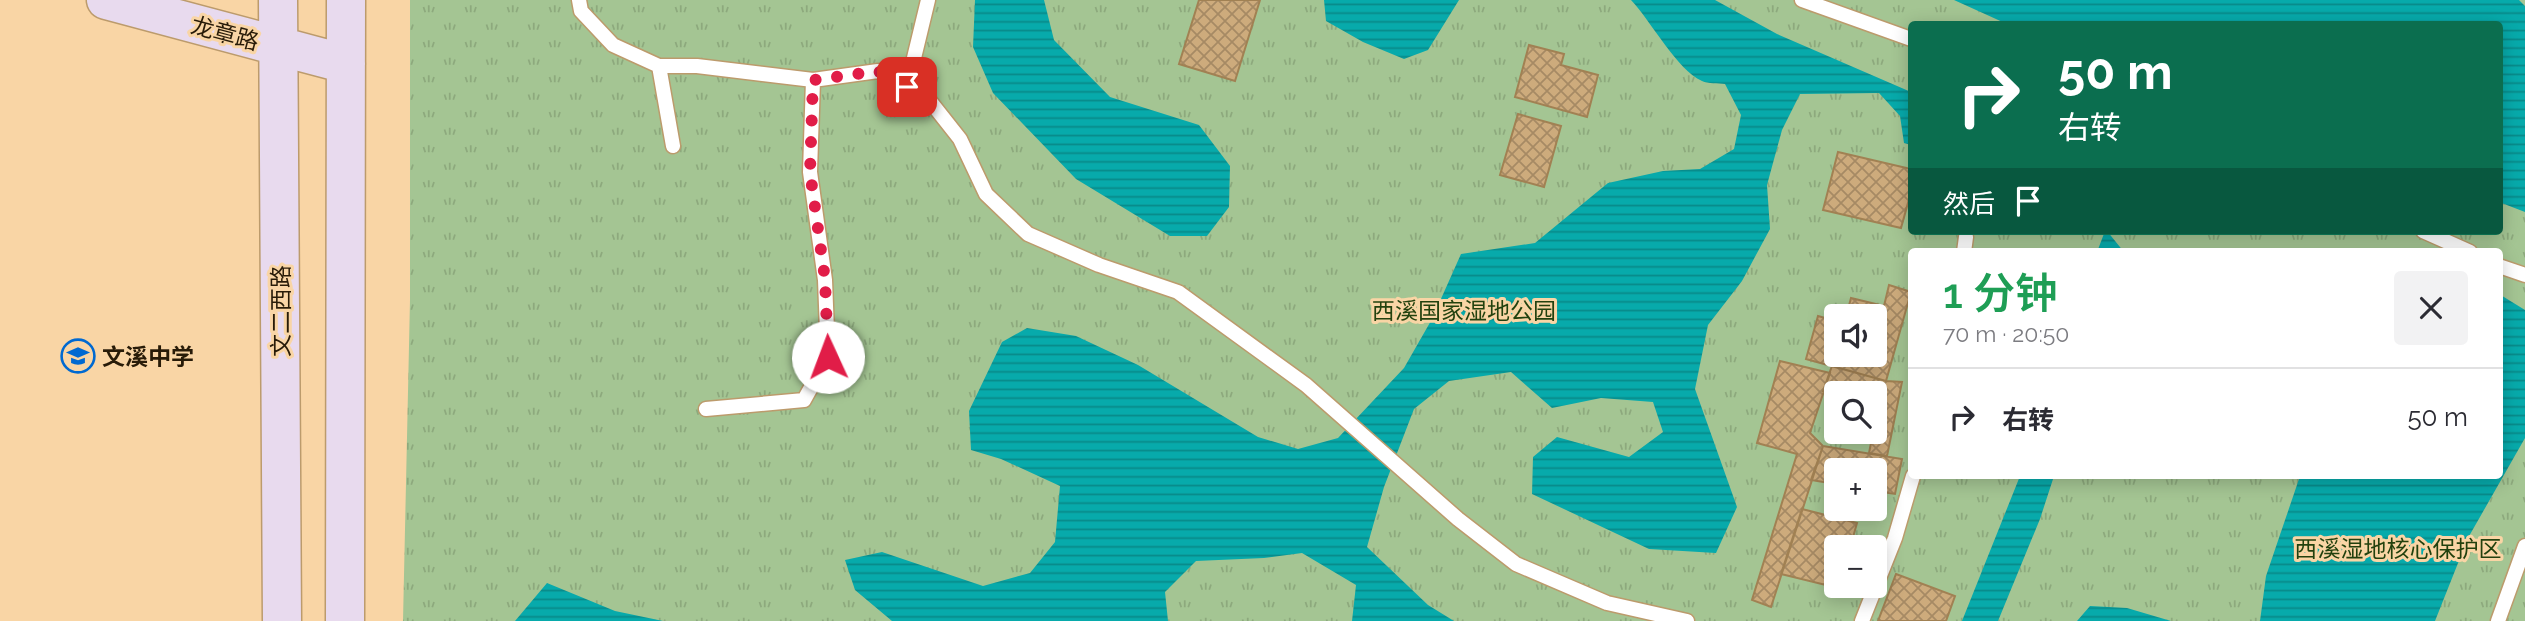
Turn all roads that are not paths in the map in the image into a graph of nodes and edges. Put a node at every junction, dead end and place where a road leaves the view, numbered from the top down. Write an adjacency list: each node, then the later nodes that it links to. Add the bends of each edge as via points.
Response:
1 (106, 0): 8 (main road, 龙章路)
2 (278, 0): 8 (main road, 文二西路)
3 (346, 0): 9 (main road)
4 (579, 0): 10 (lane, via 582,11 613,45)
5 (928, 0): 12 (lane)
6 (1802, 0): 7 (lane)
7 (1908, 37)
8 (278, 47): 9 (main road, 龙章路); 23 (main road, 文二西路)
9 (345, 64): 24 (main road)
10 (659, 66): 11 (lane); 13 (lane)
11 (813, 80): 12 (lane, via 878,71); 20 (lane, via 810,172 825,279 828,357 804,400)
12 (907, 87): 25 (lane, via 926,96 960,139 986,194 1028,234 1178,292 1274,360 1516,564 1607,603)
13 (673, 146)
14 (2432, 235): 17 (lane)
15 (1966, 237): 16 (lane)
16 (1965, 248)
17 (2461, 248)
18 (2503, 267): 19 (lane)
19 (2525, 275)
20 (706, 409)
21 (1912, 479): 26 (lane)
22 (2525, 546): 27 (lane)
23 (282, 621)
24 (345, 621)
25 (1687, 621)
26 (1862, 621)
27 (2498, 621)

